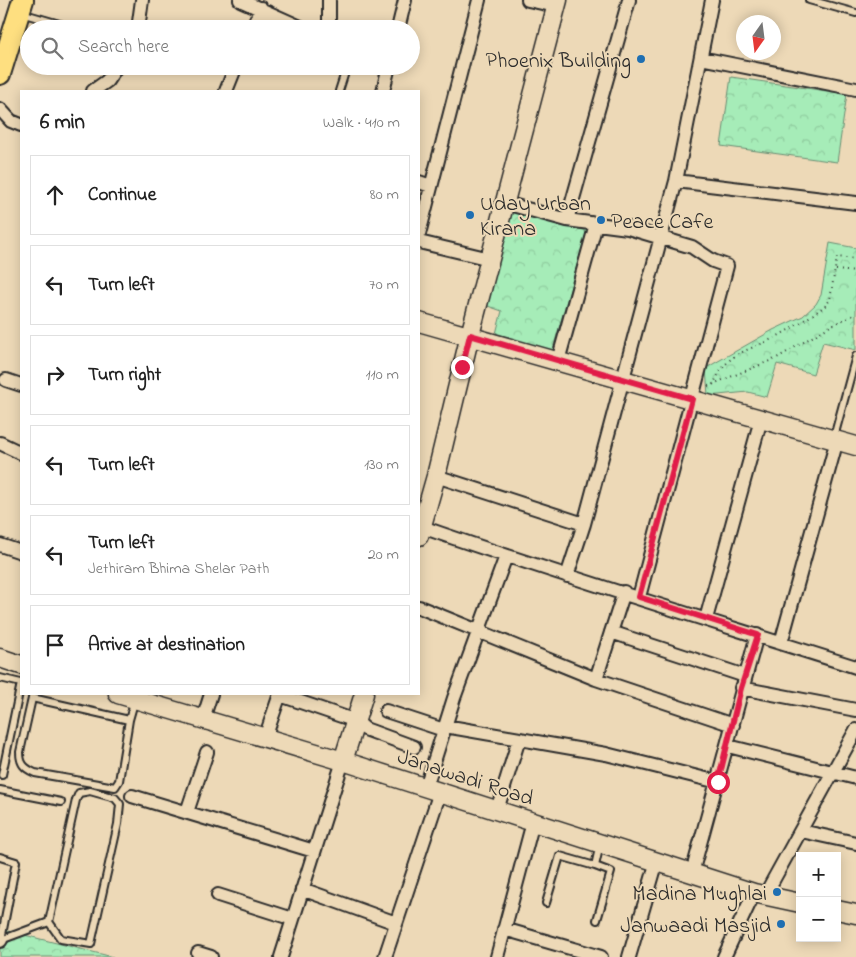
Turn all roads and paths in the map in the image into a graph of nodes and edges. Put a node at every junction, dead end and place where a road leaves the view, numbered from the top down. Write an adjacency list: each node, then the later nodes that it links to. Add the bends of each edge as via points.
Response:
1 (142, 0): 15 (street)
2 (240, 0): 12 (street)
3 (329, 0): 18 (street)
4 (405, 0): 19 (street)
5 (479, 0): 34 (street)
6 (528, 0): 10 (street)
7 (629, 0): 37 (street)
8 (712, 0): 20 (street)
9 (809, 0): 13 (lane)
10 (557, 3): 35 (street)
11 (21, 6): 14 (lane); 21 (main road)
12 (261, 8): 16 (street); 17 (street)
13 (856, 13)
14 (55, 20)
15 (139, 20)
16 (256, 20)
17 (286, 20)
18 (329, 20)
19 (400, 20)
20 (702, 58): 26 (street); 33 (street)
21 (0, 74)
22 (111, 75): 27 (street)
23 (232, 75): 28 (street)
24 (344, 75): 29 (lane)
25 (387, 75): 30 (street)
26 (856, 89)
27 (94, 90)
28 (226, 90)
29 (339, 90)
30 (383, 90)
31 (0, 108): 32 (street, via 11,121)
32 (20, 125)
33 (676, 181): 36 (street); 40 (street)
34 (425, 184): 39 (street)
35 (504, 203): 37 (street); 42 (street)
36 (856, 204)
37 (567, 220): 38 (street)
38 (596, 224): 40 (street, via 628,228); 50 (street)
39 (420, 226)
40 (661, 238): 51 (street); 55 (street, via 692,247 712,262 727,266)
41 (420, 242): 42 (street)
42 (490, 259): 48 (street)
43 (856, 259): 44 (path, via 837,257)
44 (835, 270): 45 (path); 54 (path, via 830,300 825,306 773,338 730,359 722,367)
45 (856, 272)
46 (856, 314): 54 (path, via 777,358)
47 (420, 322): 48 (street)
48 (470, 335): 50 (street); 61 (street)
49 (856, 356): 57 (lane)
50 (558, 361): 51 (street)
51 (621, 379): 55 (street); 62 (street)
52 (6, 380): 53 (street)
53 (20, 384)
54 (713, 386): 55 (path)
55 (693, 394): 56 (street); 69 (street)
56 (762, 418): 57 (street); 71 (street)
57 (835, 440): 59 (street); 75 (street)
58 (0, 443): 60 (street)
59 (856, 446)
60 (20, 453)
61 (436, 476): 62 (street); 63 (street)
62 (584, 524): 67 (street)
63 (420, 532): 66 (street)
64 (0, 545): 65 (street)
65 (20, 552)
66 (506, 556): 67 (street); 72 (street)
67 (567, 576): 68 (street)
68 (624, 592): 69 (street); 73 (street)
69 (639, 597): 71 (street)
70 (420, 606): 72 (street)
71 (706, 619): 74 (street)
72 (478, 631): 80 (street); 96 (street)
73 (611, 632): 80 (street); 81 (street)
74 (758, 635): 75 (street); 81 (street)
75 (781, 643): 78 (street)
76 (0, 658): 77 (street)
77 (20, 665)
78 (856, 666)
79 (0, 678): 82 (lane)
80 (596, 679): 95 (street)
81 (743, 682): 90 (street); 95 (street)
82 (20, 683)
83 (20, 688): 105 (lane)
84 (130, 695): 92 (street, Janawadi Road); 93 (lane)
85 (211, 695): 92 (street)
86 (280, 695): 98 (street)
87 (283, 695): 94 (street)
88 (364, 695): 94 (street)
89 (32, 696): 93 (lane); 93 (lane, via 20,761 34,774 115,788)
90 (856, 710)
91 (386, 711): 96 (street)
92 (203, 719): 98 (street, Janawadi Road)
93 (129, 720)
94 (356, 721): 101 (street, via 365,729); 103 (street)
95 (733, 725): 100 (street)
96 (444, 728): 99 (street); 108 (street)
97 (856, 730): 104 (street)
98 (266, 738): 103 (street, Janawadi Road)
99 (519, 739): 107 (street, via 606,754); 112 (street)
100 (728, 746): 104 (street); 107 (street)
101 (414, 747)
102 (207, 752): 113 (street)
103 (343, 761): 108 (street, Janawadi Road); 118 (street)
104 (834, 774): 106 (street); 115 (street)
105 (2, 775)
106 (856, 778)
107 (718, 782): 122 (street)
108 (433, 789): 112 (street, Janawadi Road); 133 (street)
109 (0, 790): 111 (lane)
110 (132, 796): 113 (street)
111 (61, 802)
112 (497, 810): 114 (street, Janawadi Road)
113 (187, 812): 118 (street)
114 (533, 822): 116 (street, Janawadi Road); 134 (street)
115 (801, 831): 117 (street); 124 (street)
116 (600, 843): 120 (street, Janawadi Road); 121 (lane)
117 (856, 843)
118 (314, 851): 123 (street)
119 (0, 857): 135 (lane, via 16,862)
120 (657, 861): 122 (street, Janawadi Road); 142 (street)
121 (595, 866): 127 (lane, via 560,856); 131 (lane, via 611,872)
122 (692, 872): 124 (street, Janawadi Road)
123 (302, 889): 130 (street); 133 (street)
124 (760, 894): 126 (street, Janawadi Road); 143 (street)
125 (218, 895): 130 (street)
126 (796, 901)
127 (546, 904)
128 (841, 911): 129 (street)
129 (856, 914)
130 (293, 918): 138 (street)
131 (597, 920)
132 (49, 922): 132 (lane, via 70,820 79,793 90,791 115,798 120,804 118,824 91,944 61,939); 135 (lane)
133 (396, 923): 139 (street)
134 (504, 929): 140 (street); 141 (street)
135 (0, 940)
136 (198, 953): 137 (street)
137 (212, 957)
138 (281, 957)
139 (385, 957)
140 (497, 957)
141 (601, 957)
142 (629, 957)
143 (724, 957)

